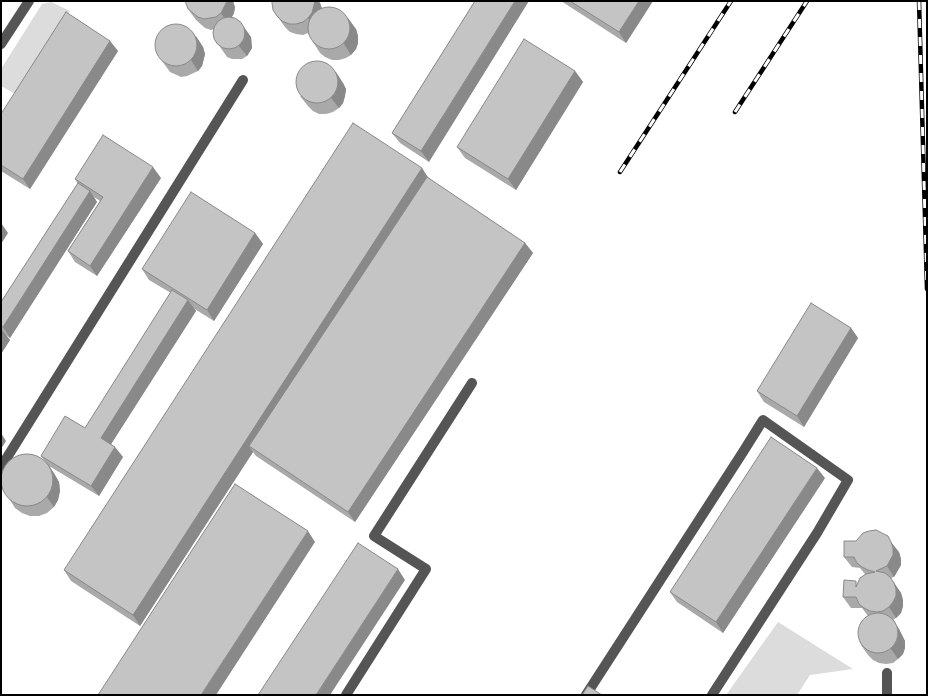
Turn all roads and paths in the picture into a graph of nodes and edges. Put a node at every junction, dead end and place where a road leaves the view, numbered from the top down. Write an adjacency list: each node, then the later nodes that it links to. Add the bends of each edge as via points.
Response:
1 (29, 1): 2 (lane)
2 (1, 44)
3 (243, 80): 5 (lane)
4 (472, 383): 7 (lane, via 374,536 426,569)
5 (1, 467)
6 (887, 673): 10 (lane)
7 (346, 695)
8 (586, 695): 9 (lane, via 763,420 848,480 817,533)
9 (712, 695)
10 (887, 695)

